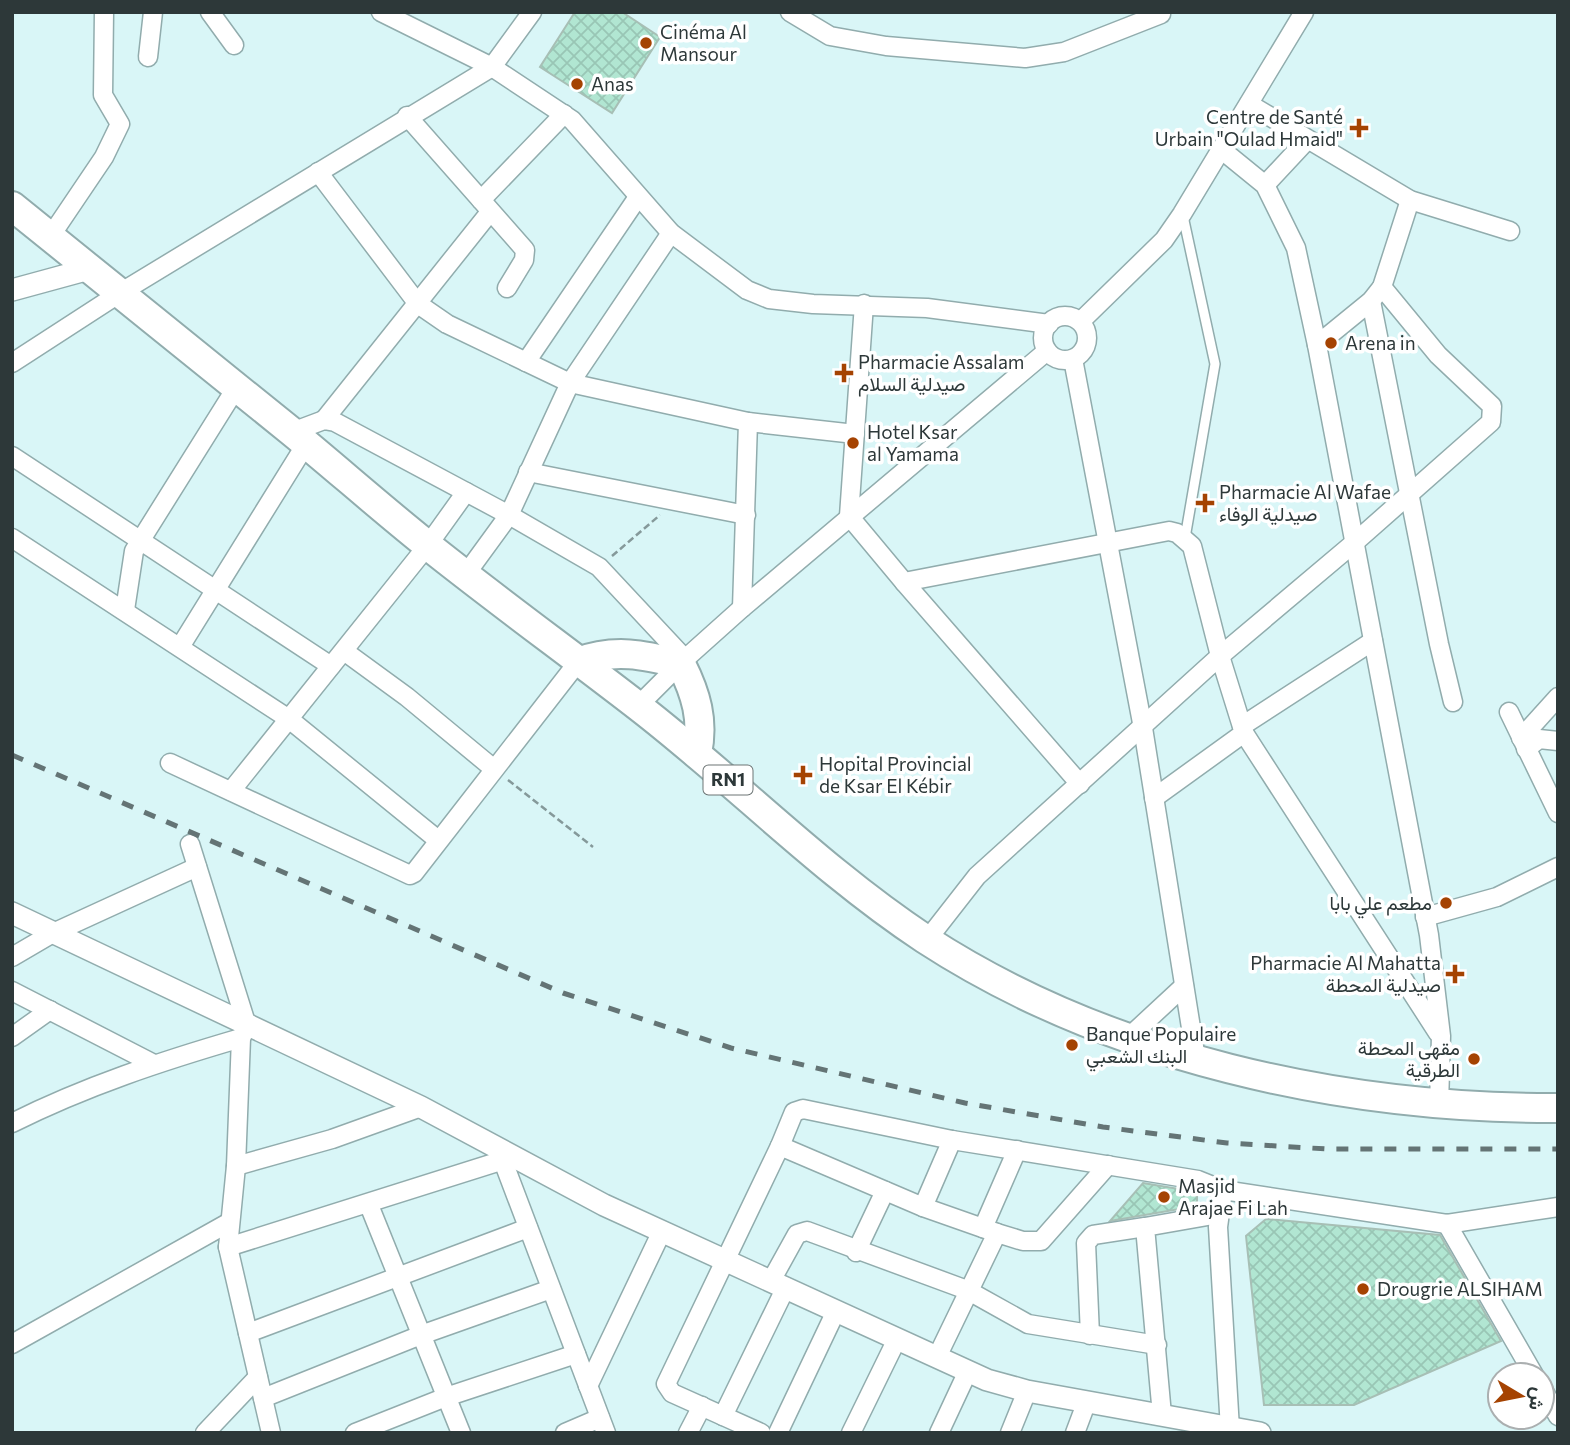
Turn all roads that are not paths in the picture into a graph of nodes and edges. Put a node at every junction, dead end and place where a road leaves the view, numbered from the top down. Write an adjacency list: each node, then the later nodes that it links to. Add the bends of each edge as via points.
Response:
1 (104, 12): 26 (street, via 103,95 120,124 104,157)
2 (153, 12): 10 (street)
3 (210, 12): 9 (street)
4 (381, 12): 11 (street)
5 (532, 12): 11 (street)
6 (790, 12): 8 (street, via 830,36 886,46 1025,58 1064,52)
7 (1304, 12): 12 (street)
8 (1161, 14)
9 (234, 46)
10 (148, 57)
11 (492, 67): 13 (street); 14 (street)
12 (1249, 104): 15 (street); 16 (street)
13 (564, 114): 19 (street, via 579,125); 22 (street)
14 (407, 116): 17 (street); 22 (street)
15 (1307, 141): 18 (street); 20 (street)
16 (1222, 150): 18 (street); 23 (street)
17 (318, 172): 30 (street); 32 (street)
18 (1265, 185): 36 (street, via 1296,248)
19 (638, 197): 25 (street); 39 (street)
20 (1410, 200): 24 (street); 31 (street)
21 (12, 206): 26 (main road, RN1)
22 (485, 206): 28 (street, via 525,250); 32 (street)
23 (1182, 214): 34 (street, via 1164,240); 55 (lane, via 1215,364)
24 (1510, 231)
25 (671, 233): 33 (street, via 723,275 769,299); 41 (street)
26 (50, 237): 27 (main road, RN1)
27 (89, 269): 29 (street); 30 (main road, RN1)
28 (507, 288)
29 (12, 290)
30 (120, 293): 40 (street); 42 (main road, RN1)
31 (1376, 294): 36 (street); 50 (street); 50 (street, via 1494,411 1491,422)
32 (418, 304): 39 (street, via 447,324); 43 (street)
33 (864, 304): 35 (street, via 953,310); 45 (street)
34 (1081, 321): 35 (street, via 1064,316); 38 (street, via 1087,342)
35 (1049, 324): 37 (street, via 1043,337)
36 (1317, 345): 58 (street)
37 (1047, 351): 38 (street, via 1063,361); 53 (street)
38 (1073, 359): 57 (street)
39 (526, 362): 41 (street)
40 (12, 363)
41 (569, 383): 44 (street); 48 (street)
42 (236, 388): 46 (main road, RN1); 56 (street)
43 (324, 419): 46 (street); 49 (street)
44 (748, 422): 45 (street); 52 (street)
45 (855, 434): 53 (street)
46 (299, 438): 59 (main road, RN1); 62 (street)
47 (12, 456): 56 (street)
48 (528, 472): 51 (street); 52 (street)
49 (466, 492): 51 (street); 59 (street)
50 (1409, 495): 58 (street); 73 (street)
51 (509, 515): 60 (street); 69 (street, via 599,568)
52 (746, 515): 63 (street)
53 (849, 516): 61 (street); 63 (street)
54 (12, 538): 64 (street)
55 (1185, 538): 57 (street, via 1168,531); 68 (street, via 1192,546)
56 (139, 541): 62 (street); 64 (street)
57 (1106, 542): 61 (street); 77 (street)
58 (1354, 543): 65 (street); 68 (street)
59 (428, 545): 60 (main road, RN1); 67 (street)
60 (466, 574): 70 (main road, RN1)
61 (904, 582): 84 (street)
62 (215, 590): 66 (street); 71 (street)
63 (742, 608): 69 (street)
64 (125, 610): 66 (street)
65 (1373, 641): 78 (street); 93 (street)
66 (180, 647): 76 (street)
67 (344, 651): 71 (street); 83 (street)
68 (1220, 656): 77 (street); 78 (street)
69 (683, 661): 70 (main road, via 637,653 600,653); 74 (street); 81 (main road, via 702,720)
70 (578, 662): 74 (main road, RN1); 83 (street)
71 (331, 666): 76 (street)
72 (1558, 697): 80 (street)
73 (1453, 702)
74 (638, 706): 81 (main road, RN1)
75 (1509, 712): 80 (street)
76 (289, 719): 85 (street); 88 (street)
77 (1143, 728): 84 (street); 86 (street)
78 (1243, 729): 86 (street); 101 (street)
79 (1558, 741): 80 (street)
80 (1524, 743): 87 (street)
81 (697, 754): 95 (main road, RN1, via 828,867)
82 (170, 763): 85 (street)
83 (494, 769): 88 (street)
84 (1080, 784): 95 (street, via 967,886)
85 (231, 791): 88 (street, via 403,874 414,873)
86 (1154, 798): 97 (street)
87 (1558, 813)
88 (438, 840)
89 (190, 844): 90 (street)
90 (197, 867): 94 (street); 100 (street)
91 (1558, 867): 93 (street, via 1497,897)
92 (12, 913): 94 (street)
93 (1425, 917): 101 (street)
94 (53, 933): 96 (street); 100 (street)
95 (927, 940): 103 (main road, RN1, via 1000,982)
96 (12, 957)
97 (1184, 986): 103 (street); 104 (street)
98 (12, 991): 99 (street)
99 (50, 1010): 102 (street); 105 (street)
100 (244, 1032): 105 (street); 107 (street); 115 (street)
101 (1440, 1036): 106 (street)
102 (12, 1037)
103 (1129, 1037): 104 (main road, RN1)
104 (1196, 1059): 106 (main road, RN1, via 1325,1090)
105 (152, 1063): 109 (street)
106 (1439, 1105): 108 (main road, RN1)
107 (421, 1107): 113 (street); 115 (street)
108 (1558, 1108)
109 (12, 1123)
110 (951, 1140): 111 (street, via 798,1109); 112 (street); 119 (street)
111 (780, 1146): 117 (street); 130 (street)
112 (1017, 1150): 114 (street); 126 (street)
113 (508, 1159): 118 (street); 125 (street); 127 (street)
114 (1108, 1165): 116 (street, via 1198,1180); 126 (street, via 1041,1241 1023,1241)
115 (236, 1166): 122 (street)
116 (1223, 1190): 121 (street); 123 (street)
117 (885, 1191): 119 (street); 129 (street)
118 (369, 1205): 128 (street); 131 (street)
119 (923, 1207): 126 (street)
120 (1558, 1207): 123 (street)
121 (1219, 1214): 124 (street); 156 (street)
122 (228, 1223): 128 (street); 140 (street)
123 (1447, 1224): 144 (street)
124 (1145, 1227): 138 (street, via 1093,1235 1086,1243); 141 (street)
125 (528, 1228): 131 (street); 133 (street)
126 (990, 1230): 134 (street)
127 (662, 1231): 130 (street); 147 (street)
128 (228, 1247): 136 (street)
129 (856, 1252): 132 (street, via 802,1231); 134 (street)
130 (723, 1259): 132 (street); 152 (street, via 666,1384 672,1393)
131 (398, 1276): 136 (street); 137 (street)
132 (778, 1284): 135 (street); 154 (street)
133 (551, 1289): 137 (street); 142 (street)
134 (967, 1290): 138 (street, via 1028,1324); 143 (street)
135 (836, 1311): 139 (street); 164 (street)
136 (248, 1333): 146 (street)
137 (421, 1335): 149 (street); 150 (street)
138 (1090, 1335): 141 (street)
139 (897, 1339): 143 (street); 165 (street)
140 (12, 1344)
141 (1157, 1345): 153 (street)
142 (576, 1354): 147 (street); 149 (street)
143 (937, 1357): 145 (street)
144 (1526, 1361)
145 (968, 1371): 148 (street); 166 (street)
146 (258, 1377): 150 (street); 157 (street)
147 (588, 1386): 155 (street)
148 (1027, 1391): 151 (street); 167 (street)
149 (446, 1396): 159 (street); 160 (street)
150 (263, 1398): 158 (street)
151 (1087, 1401): 153 (street); 168 (street)
152 (702, 1406): 154 (street); 162 (street)
153 (1162, 1415): 156 (street)
154 (723, 1416): 163 (street)
155 (603, 1425): 161 (street)
156 (1228, 1432): 169 (street)
157 (205, 1433)
158 (271, 1433)
159 (355, 1433)
160 (461, 1433)
161 (565, 1433)
162 (688, 1433)
163 (761, 1433)
164 (778, 1433)
165 (851, 1433)
166 (939, 1433)
167 (1010, 1433)
168 (1075, 1433)
169 (1260, 1433)

